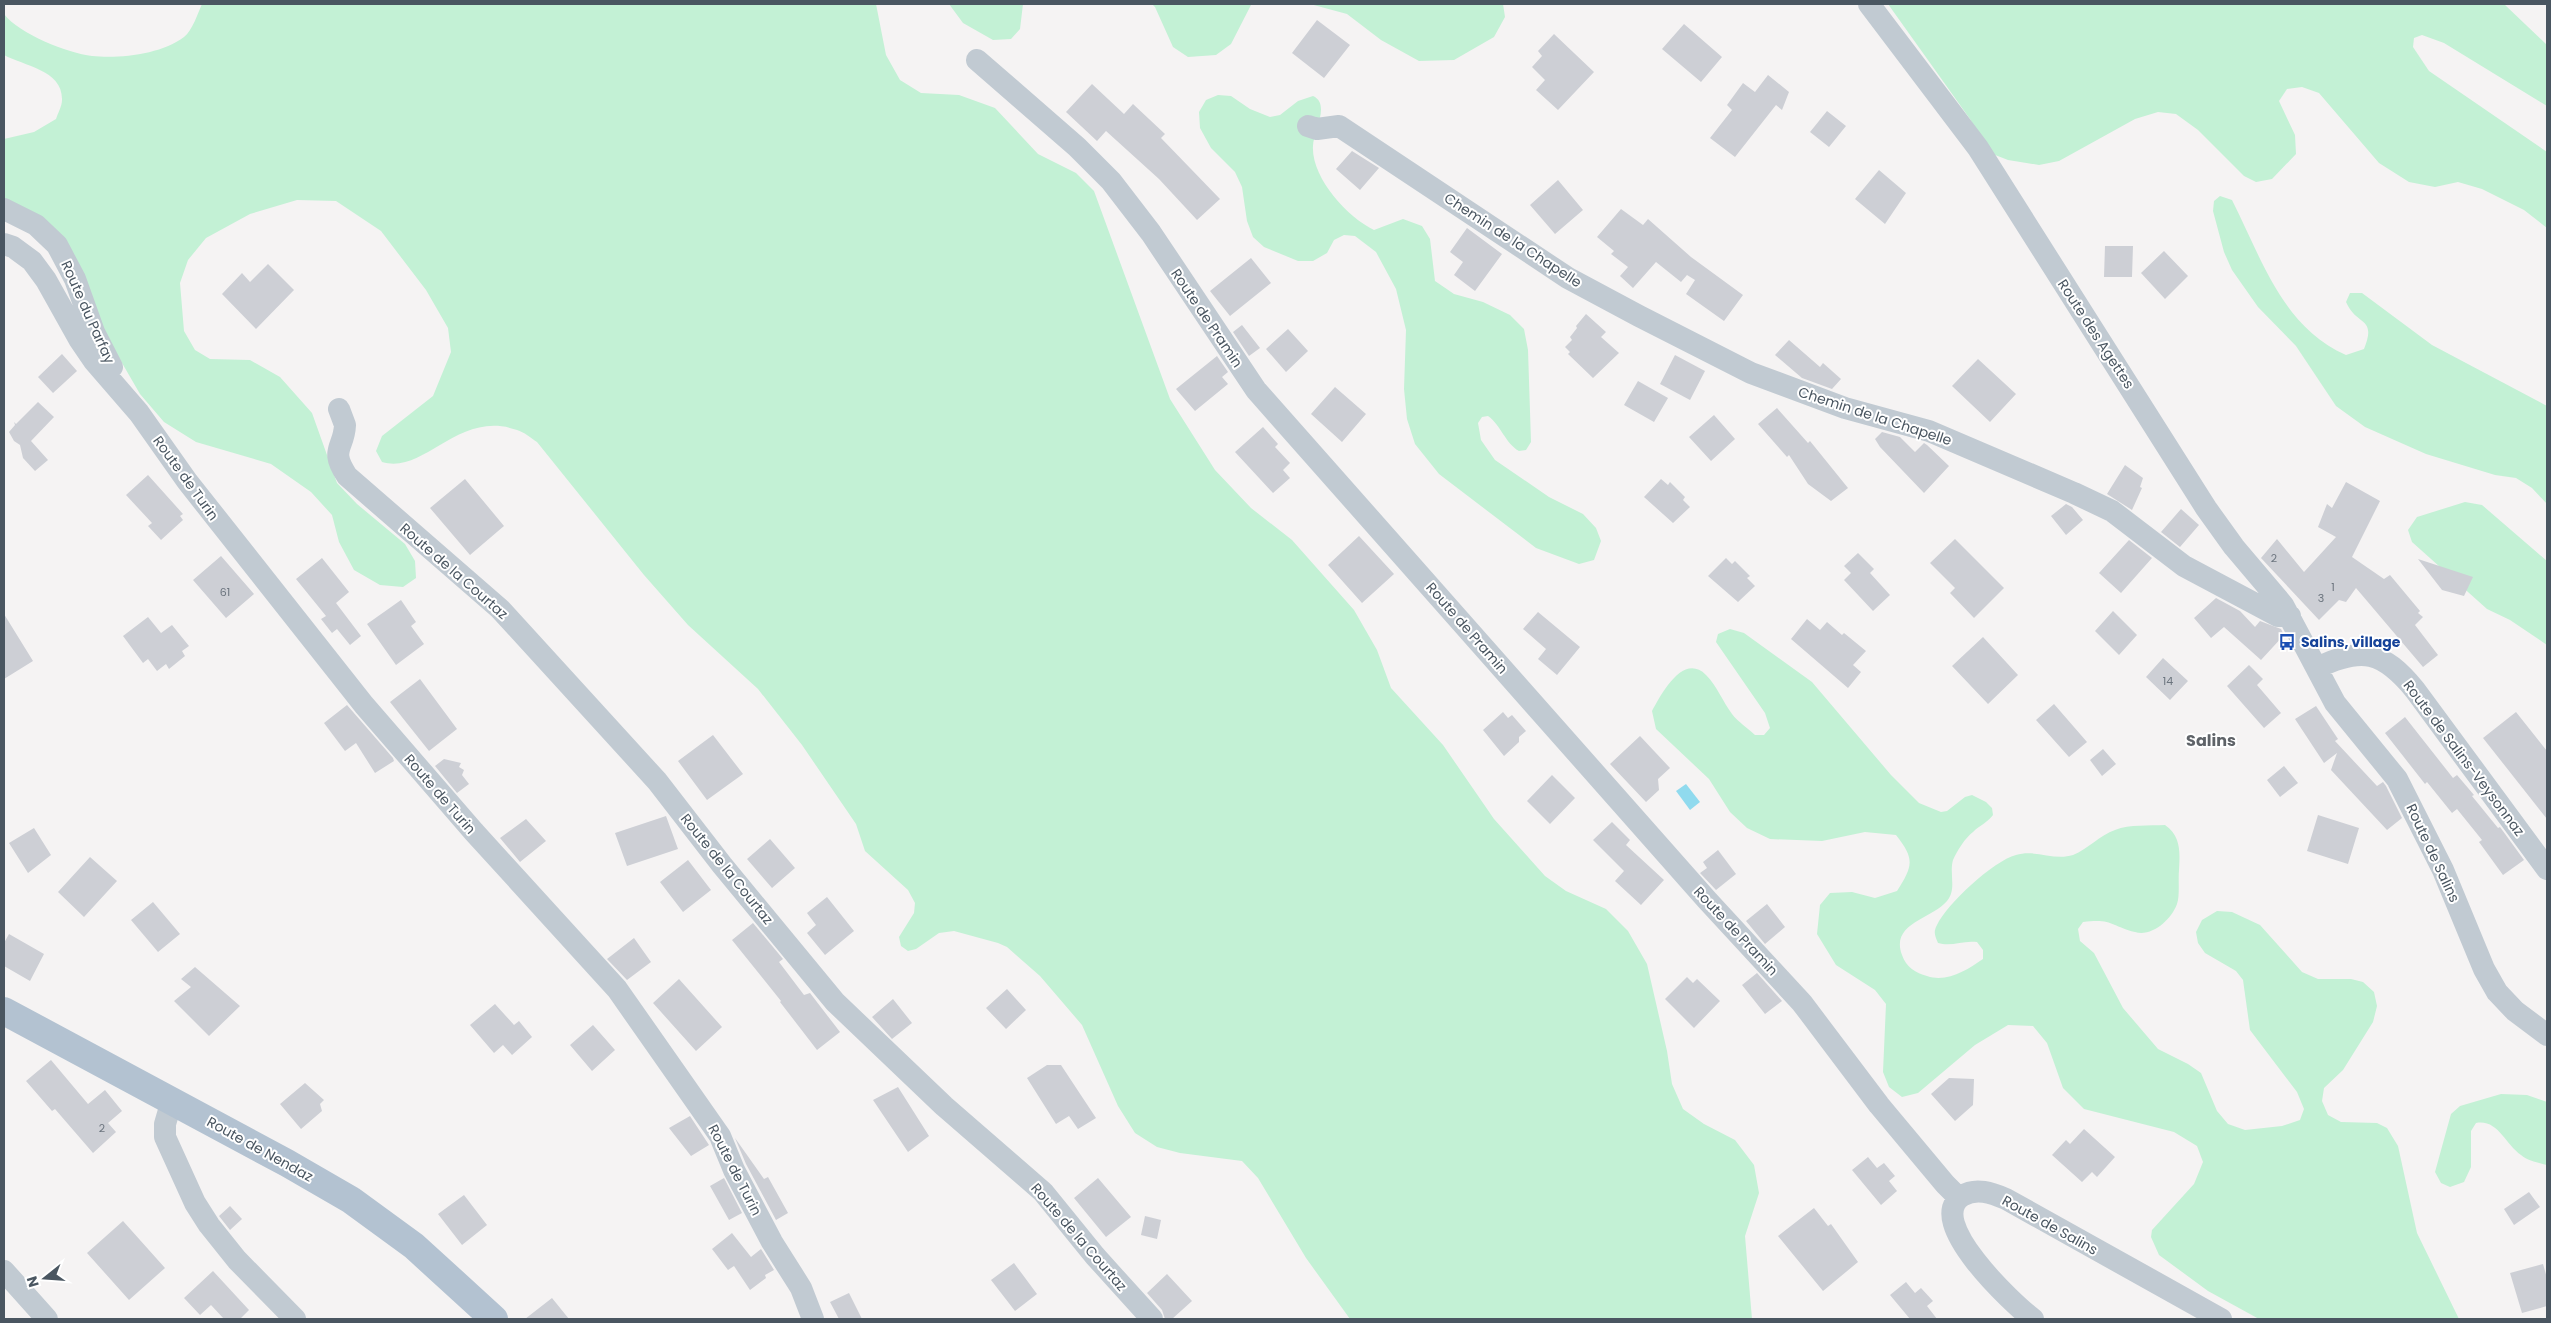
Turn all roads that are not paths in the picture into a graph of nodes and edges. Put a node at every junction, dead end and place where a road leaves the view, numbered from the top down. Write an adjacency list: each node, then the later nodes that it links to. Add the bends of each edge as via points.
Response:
1 (1869, 4): 8 (street, Route des Agettes, via 1978,148 2206,508)
2 (977, 60): 14 (street, Route de Pramin, via 1111,181 1151,233 1256,390 1802,1003 1885,1112)
3 (1308, 126): 8 (street, Chemin de la Chapelle, via 1317,130 1339,126 1568,278 1752,372 1844,408 1930,431 2074,493 2112,511 2184,566 2210,581 2278,616)
4 (4, 209): 6 (street, Route du Parfay, via 36,225 57,245 75,279 94,332 116,374)
5 (4, 244): 6 (street, Route de Turin, via 32,261 79,339)
6 (114, 383): 19 (street, Route de Turin, via 186,481 364,704 474,832 617,989 720,1136 772,1242 801,1288)
7 (339, 409): 20 (street, Route de la Courtaz, via 345,425 338,445 338,457 347,476 500,609 657,781 835,1002 944,1106 1044,1192 1095,1256)
8 (2290, 616): 9 (street, Route des Agettes)
9 (2317, 668): 10 (street, Route de Salins-Veysonnaz, via 2344,656 2360,654 2393,666 2415,690); 12 (street, Route de Salins, via 2335,704 2389,767 2406,794 2444,870 2484,969 2497,992 2515,1012)
10 (2547, 868)
11 (4, 1011): 13 (main road, Route de Nendaz)
12 (2547, 1035)
13 (172, 1100): 17 (street, via 165,1137 195,1203 236,1260); 18 (main road, Route de Nendaz, via 351,1200 414,1246)
14 (1959, 1198): 21 (street, via 1952,1210 1959,1236 1981,1268); 22 (street, Route de Salins, via 1979,1191 2006,1199)
15 (4, 1271): 16 (street)
16 (47, 1319)
17 (295, 1319)
18 (494, 1319)
19 (813, 1319)
20 (1152, 1319)
21 (2033, 1319)
22 (2221, 1319)

